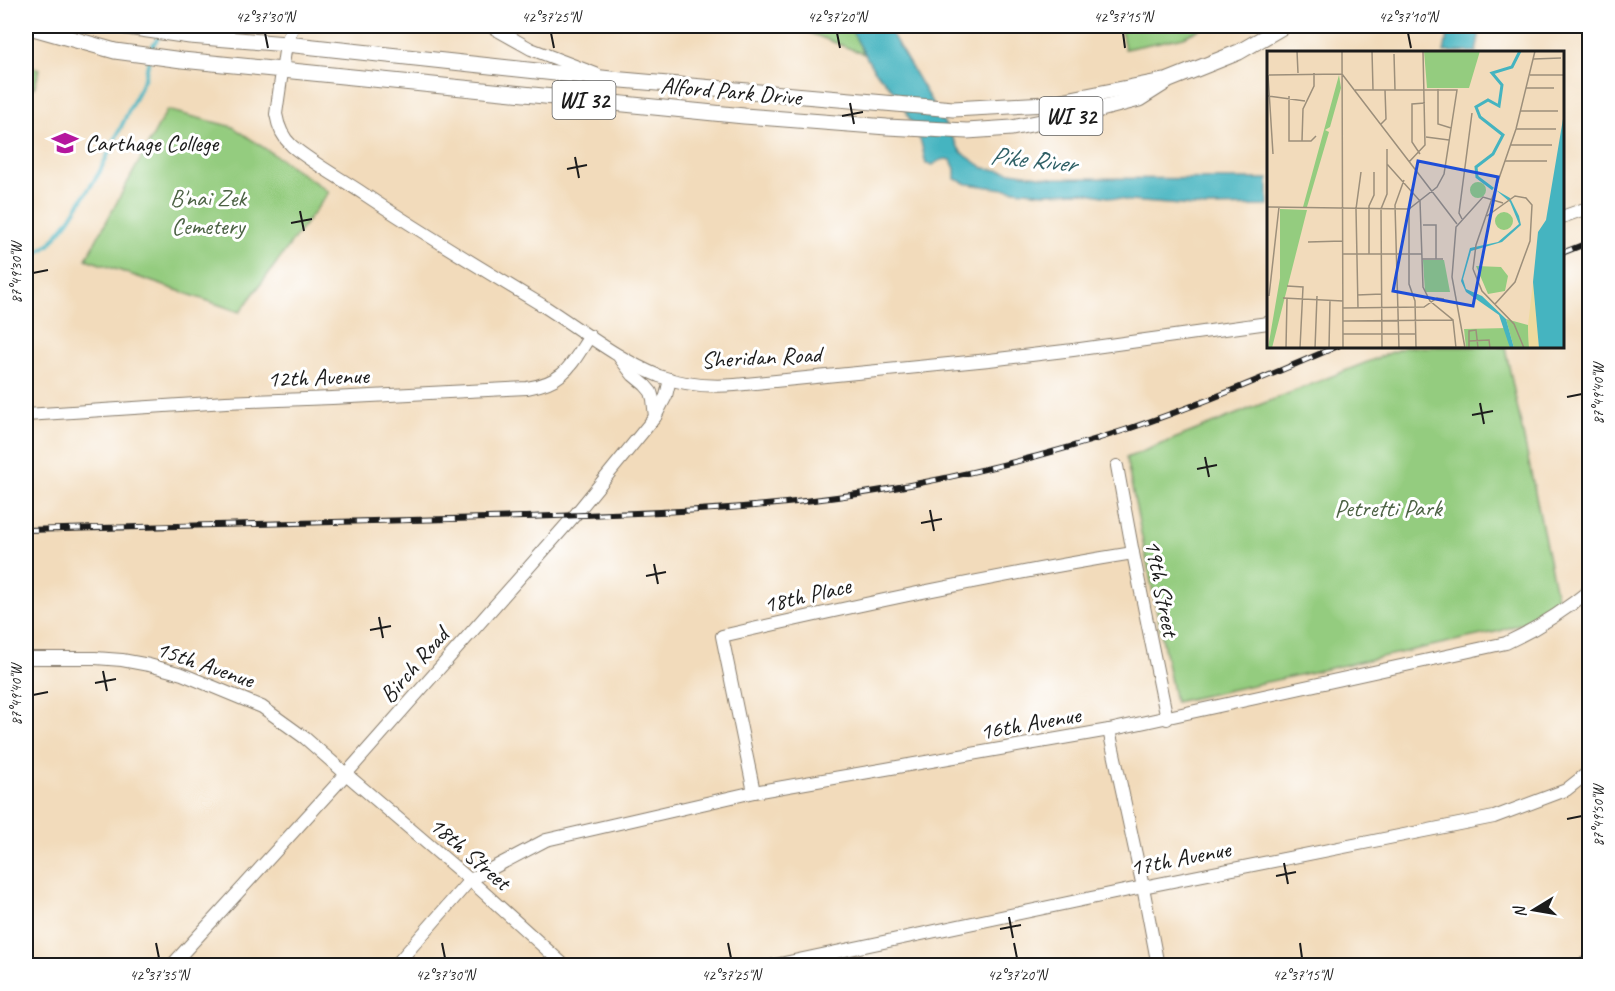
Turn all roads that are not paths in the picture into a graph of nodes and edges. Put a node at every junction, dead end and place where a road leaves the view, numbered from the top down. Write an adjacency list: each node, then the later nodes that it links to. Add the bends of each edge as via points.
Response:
1 (26, 26): 7 (main road, WI 32, via 115,51)
2 (124, 26): 6 (main road, WI 32)
3 (292, 26): 6 (street, Sheridan Road)
4 (490, 26): 8 (street, via 531,49)
5 (1284, 26): 9 (main road, Alford Park Drive / WI 32, via 1239,51)
6 (286, 44): 7 (street, Sheridan Road); 8 (main road, Alford Park Drive / WI 32)
7 (282, 71): 9 (main road, Alford Park Drive / WI 32, via 732,114 967,131 1012,128 1093,111 1139,99); 13 (street, Sheridan Road, via 276,114 282,134 290,144 425,235)
8 (611, 79): 9 (main road, Alford Park Drive / WI 32, via 953,109 1047,104)
9 (1169, 80)
10 (1590, 207): 11 (street)
11 (1564, 217)
12 (1267, 323): 15 (street, Sheridan Road, via 1031,355 744,384 708,386)
13 (590, 336): 14 (street, Sheridan Road); 16 (street, 12th Avenue, via 561,376 547,384 527,387)
14 (615, 352): 15 (street, Sheridan Road); 17 (street, via 651,392)
15 (670, 379): 17 (street, Birch Road)
16 (26, 415)
17 (655, 417): 25 (street, Birch Road, via 575,515)
18 (1117, 466): 19 (street, 19th Street)
19 (1133, 552): 22 (street, 19th Street); 26 (street, 18th Place, via 722,636)
20 (1590, 590): 22 (street, 16th Avenue, via 1563,611 1506,643)
21 (26, 658): 25 (street, 15th Avenue, via 122,660 190,677 262,707)
22 (1167, 718): 23 (street, 16th Avenue)
23 (1109, 730): 26 (street, 16th Avenue); 28 (street)
24 (1590, 771): 28 (street, 17th Avenue, via 1566,790 1494,817)
25 (346, 774): 27 (street, 18th Street); 30 (street, Birch Road)
26 (754, 792): 27 (street, 16th Avenue, via 546,840)
27 (470, 880): 31 (street); 32 (street, 18th Street)
28 (1143, 887): 33 (street, 17th Avenue); 34 (street)
29 (1590, 961): 35 (street)
30 (171, 966)
31 (395, 966)
32 (565, 966)
33 (770, 966)
34 (1158, 966)
35 (1578, 966)

